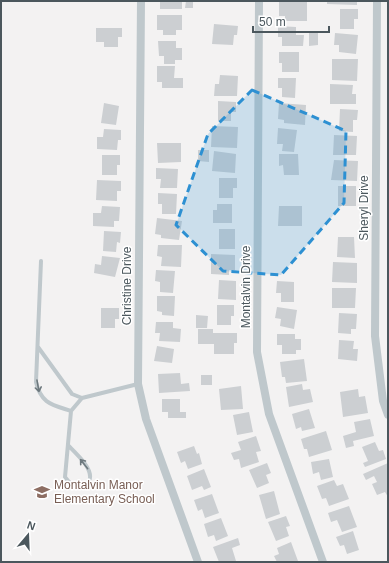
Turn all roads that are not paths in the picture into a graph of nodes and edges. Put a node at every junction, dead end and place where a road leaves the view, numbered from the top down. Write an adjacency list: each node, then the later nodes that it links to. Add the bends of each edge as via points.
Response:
1 (141, 1): 6 (street, Christine Drive)
2 (259, 1): 12 (street, Montalvin Drive, via 258,352 269,414)
3 (377, 1): 9 (street, Sheryl Drive, via 375,336 383,401)
4 (41, 261): 5 (lane)
5 (38, 347): 7 (lane, via 72,394); 8 (lane, one-way to 8, via 36,382 39,394 52,405)
6 (138, 384): 7 (lane); 11 (street, Christine Drive, via 146,419)
7 (82, 398): 8 (lane)
8 (72, 411): 10 (lane)
9 (388, 415)
10 (69, 446): 10 (lane, one-way to 10, via 65,477 69,484 78,488 85,486 90,479 89,470)
11 (198, 562)
12 (323, 562)

